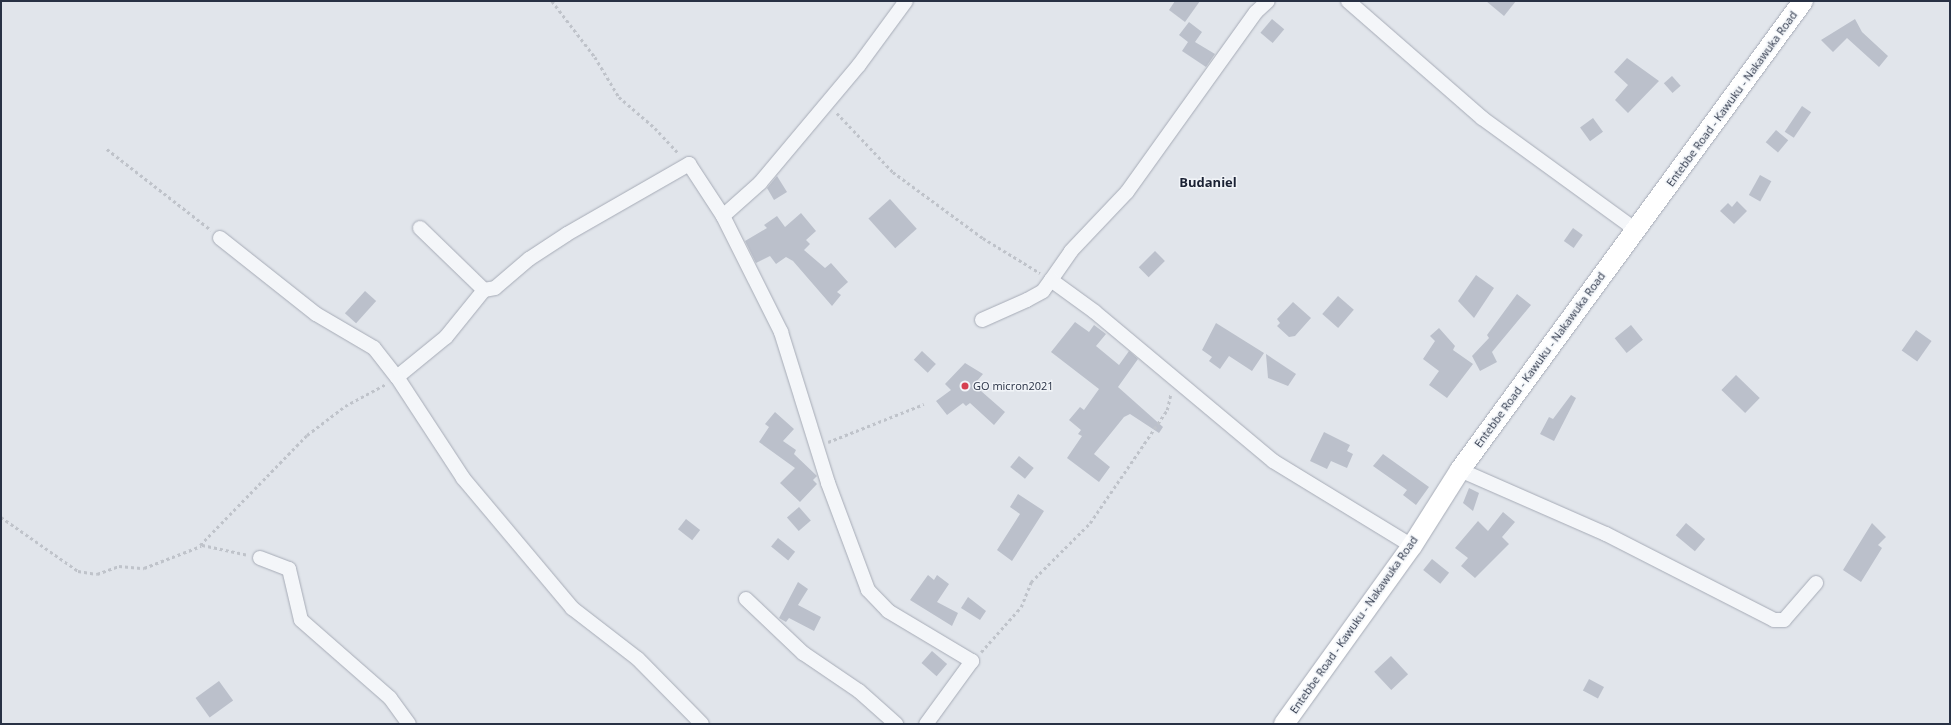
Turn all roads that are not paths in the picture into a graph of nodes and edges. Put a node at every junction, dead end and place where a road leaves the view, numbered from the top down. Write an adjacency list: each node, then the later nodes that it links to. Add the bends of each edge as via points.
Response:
1 (906, 1): 5 (street, via 830,101 760,183)
2 (1268, 1): 9 (street, via 1256,12 1127,192 1071,251)
3 (1348, 1): 7 (street, via 1482,118)
4 (1803, 1): 7 (main road, Entebbe Road - Kawuku - Nakawuka Road)
5 (723, 216): 10 (street, via 689,164 568,234 529,259 494,288); 21 (street, via 781,332 819,446 828,483 875,600 972,661)
6 (420, 228): 10 (street)
7 (1636, 230): 13 (main road, Entebbe Road - Kawuku - Nakawuka Road)
8 (220, 238): 12 (street, via 316,314 374,348)
9 (1051, 280): 11 (street, via 1043,291); 14 (street, via 1095,312 1273,461)
10 (484, 290): 12 (street, via 446,337)
11 (982, 320)
12 (397, 378): 19 (street, via 463,478 561,597 638,659)
13 (1460, 470): 14 (main road, Entebbe Road - Kawuku - Nakawuka Road); 16 (street, via 1606,534 1774,620 1784,620)
14 (1412, 546): 22 (main road, Entebbe Road - Kawuku - Nakawuka Road)
15 (260, 558): 18 (street, via 289,569 302,620 390,698)
16 (1816, 583)
17 (746, 599): 20 (street, via 803,653 859,691)
18 (409, 724)
19 (702, 724)
20 (896, 724)
21 (926, 724)
22 (1284, 724)

